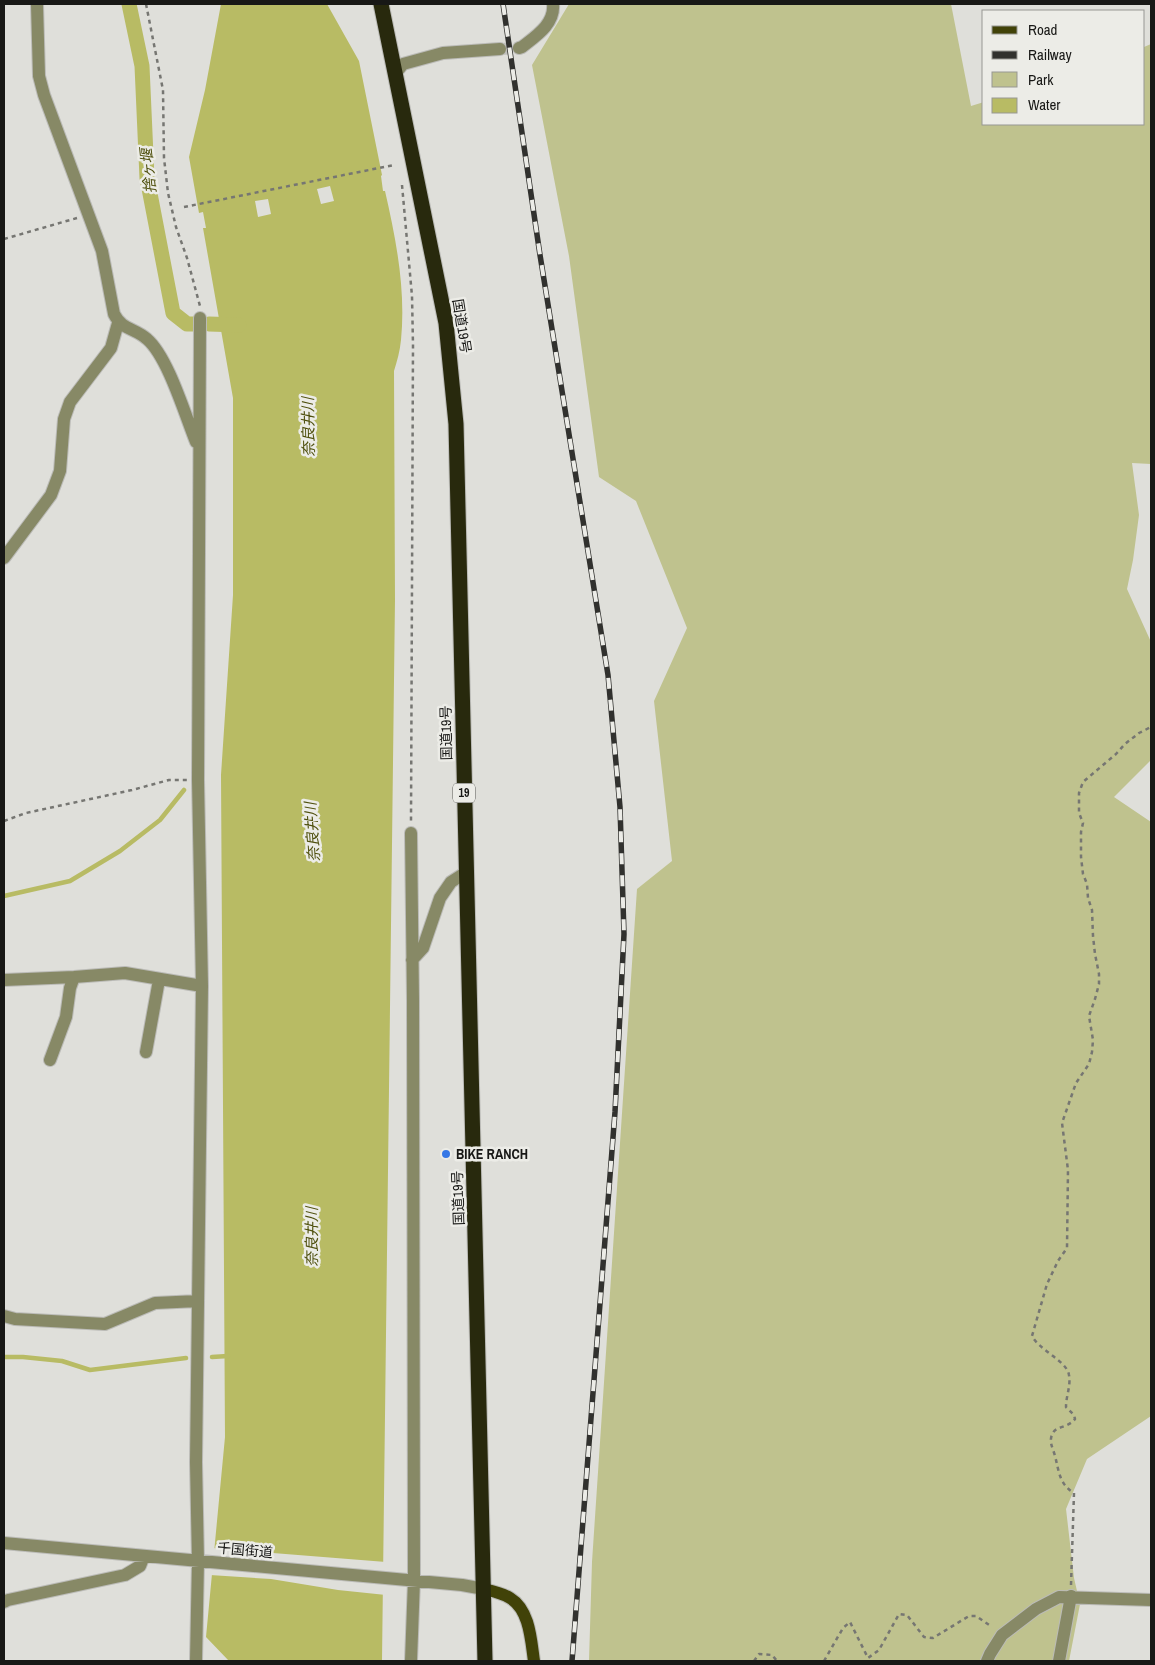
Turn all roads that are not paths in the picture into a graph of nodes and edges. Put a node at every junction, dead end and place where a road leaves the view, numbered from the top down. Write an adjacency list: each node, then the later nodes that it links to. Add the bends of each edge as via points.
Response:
1 (37, 4): 8 (street, via 39,76 102,251)
2 (381, 4): 6 (highway, 国道19号 / 19)
3 (553, 4): 4 (street, via 554,13 543,29)
4 (519, 48)
5 (500, 49): 6 (street, via 443,53 403,64)
6 (396, 74): 12 (highway, 国道19号 / 19, via 446,323 451,366 456,424)
7 (200, 318): 9 (street)
8 (118, 323): 9 (street, via 147,338 165,362); 10 (street, via 111,348 70,402 64,419 60,472 51,494)
9 (199, 449): 17 (street, via 198,780)
10 (4, 558)
11 (410, 833): 13 (street)
12 (465, 873): 13 (street, via 451,882 440,898 423,948); 26 (highway, 国道19号 / 19)
13 (412, 960): 25 (street)
14 (74, 977): 15 (street); 16 (street, via 125,973); 19 (street, via 66,1017)
15 (4, 980)
16 (159, 980): 17 (street); 18 (street)
17 (202, 986): 20 (street)
18 (146, 1052)
19 (50, 1060)
20 (198, 1301): 21 (street, via 155,1303 105,1324); 24 (street, via 196,1462)
21 (4, 1316)
22 (4, 1543): 23 (street, 千国街道)
23 (144, 1556): 24 (street, 千国街道); 29 (street, via 140,1566 126,1575)
24 (202, 1561): 25 (street, 千国街道); 30 (street)
25 (409, 1580): 26 (street, 千国街道); 31 (street)
26 (484, 1589): 32 (highway, 19); 33 (main road, via 510,1598 520,1607 529,1628)
27 (1071, 1596): 28 (street); 34 (street, via 1059,1597 1036,1609 1002,1635); 35 (street)
28 (1151, 1600)
29 (4, 1602)
30 (196, 1661)
31 (412, 1661)
32 (485, 1661)
33 (534, 1661)
34 (987, 1661)
35 (1059, 1661)

